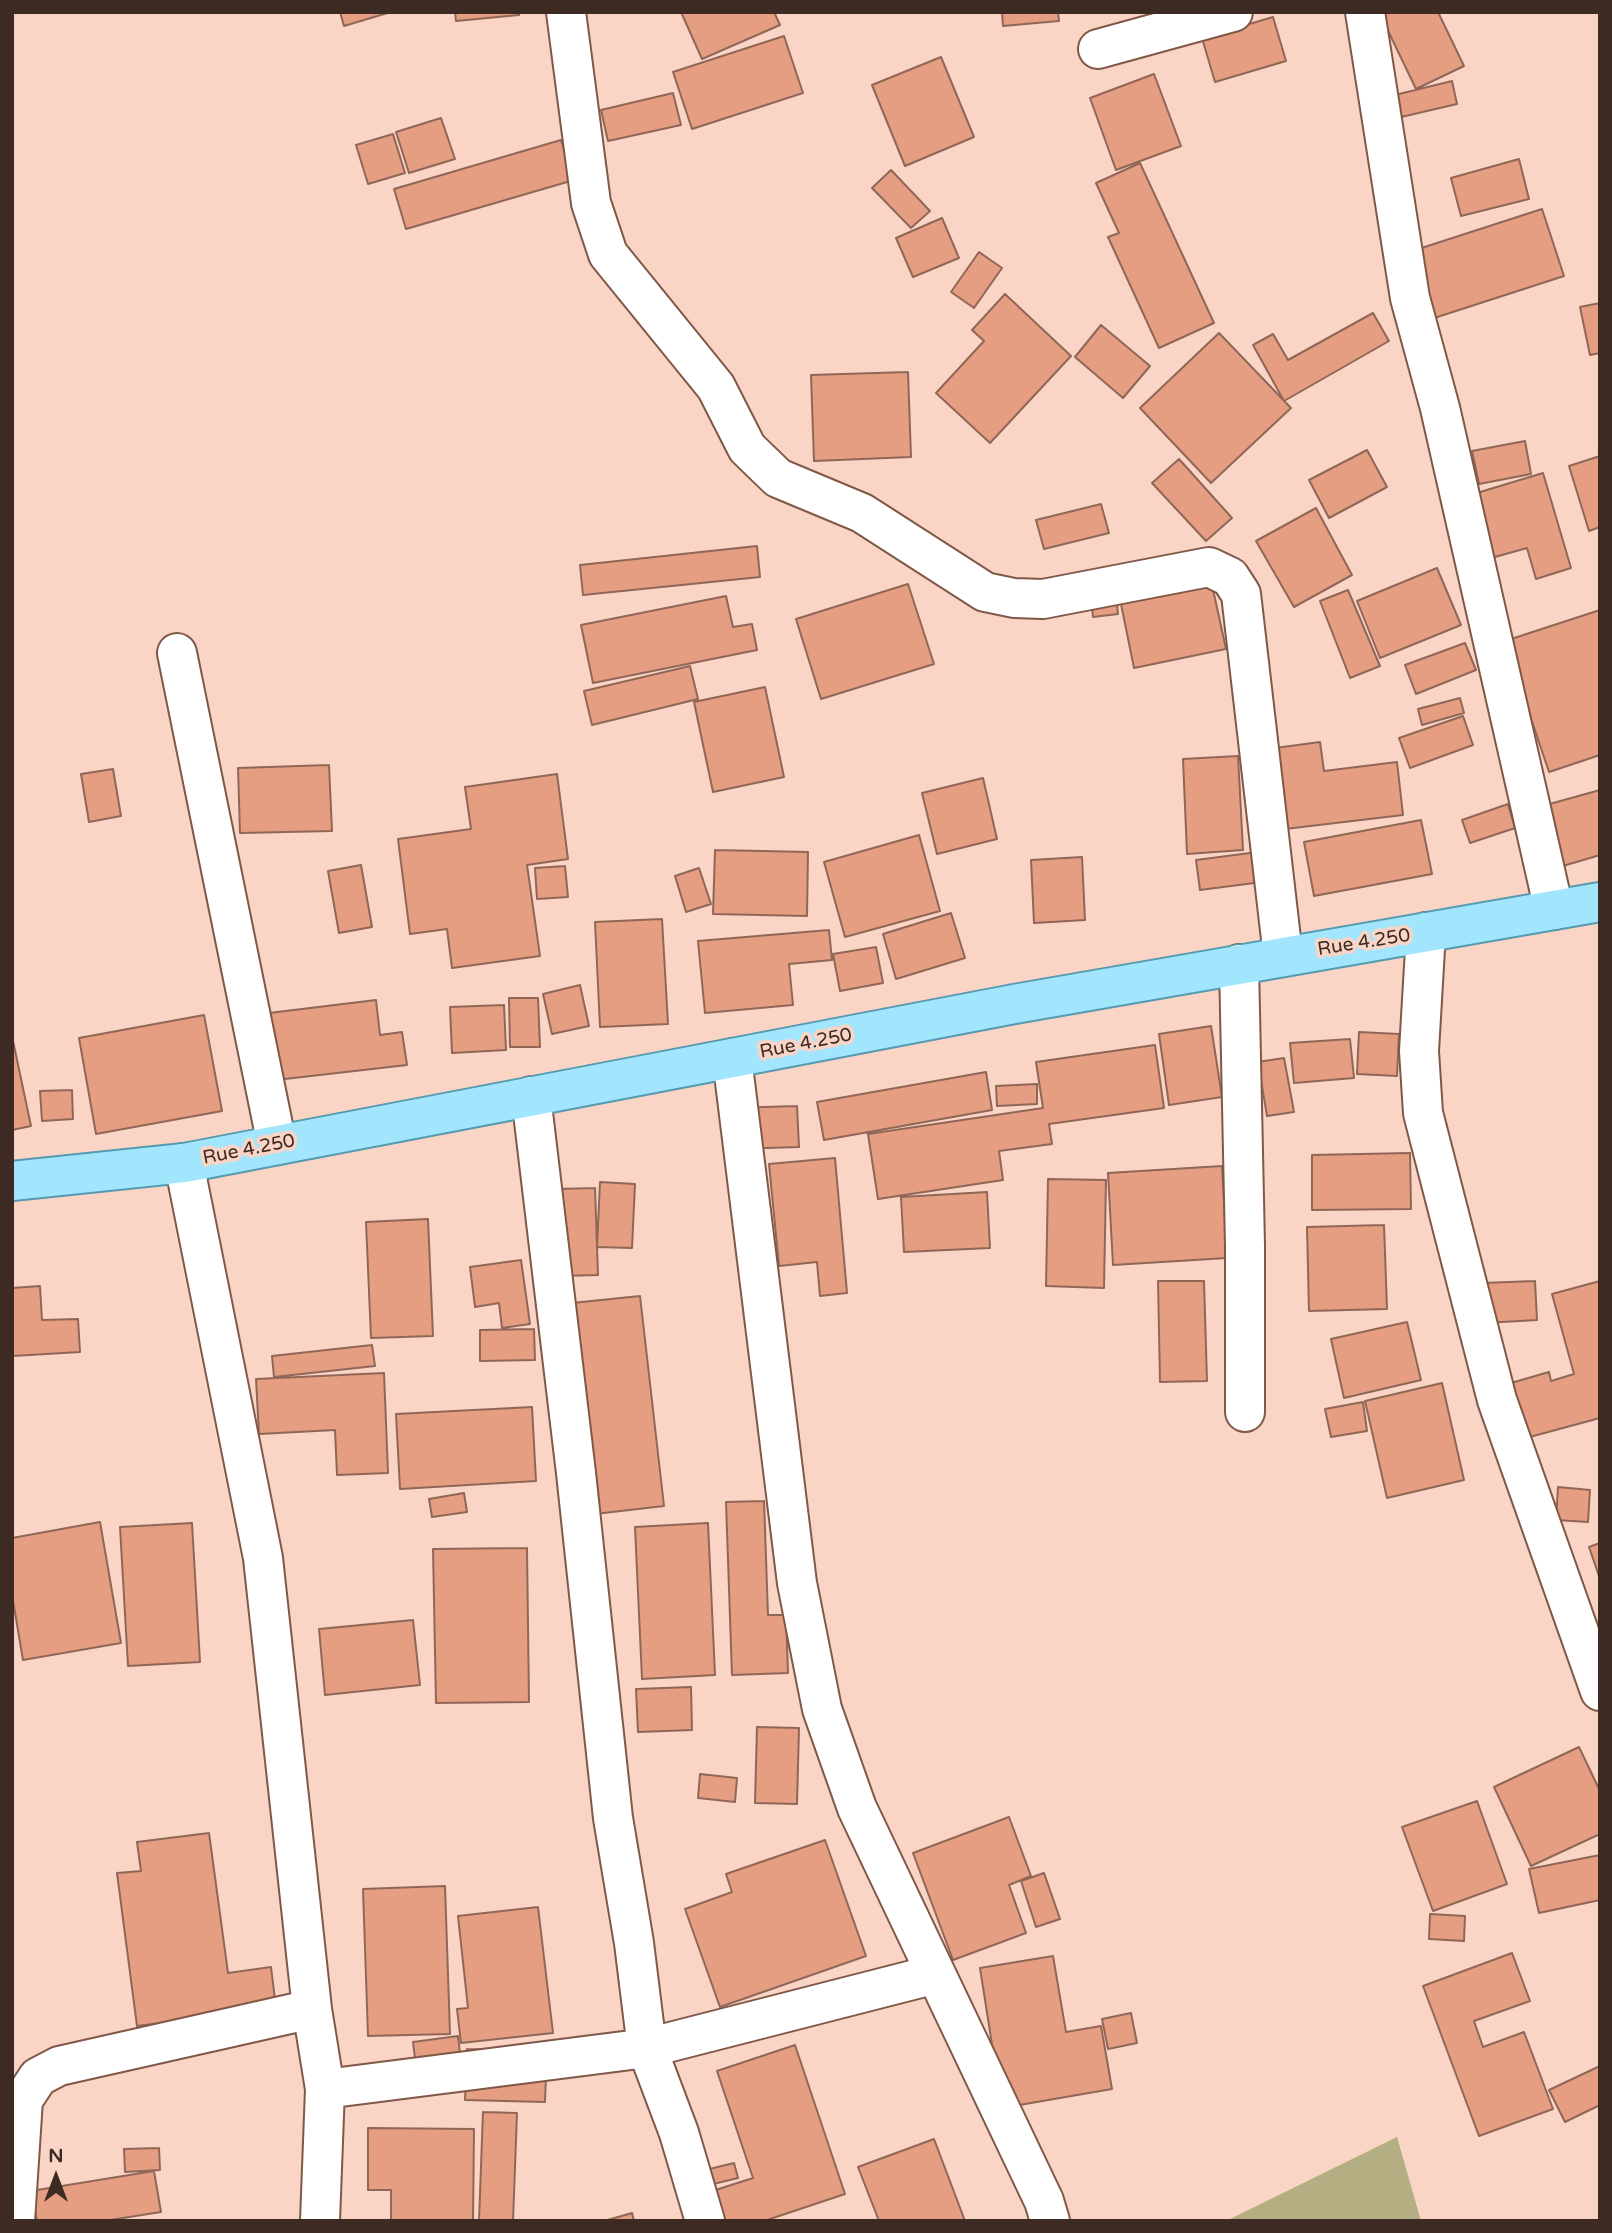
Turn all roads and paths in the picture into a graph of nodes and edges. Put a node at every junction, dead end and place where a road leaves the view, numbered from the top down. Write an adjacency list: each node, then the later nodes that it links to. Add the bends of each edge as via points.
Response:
1 (566, 12): 9 (street, via 591,203 608,254 716,387 747,448 778,478 862,513 985,592 1043,599 1209,567 1230,577 1241,594)
2 (1233, 12): 4 (street)
3 (1365, 12): 7 (street, via 1410,298 1440,408)
4 (1098, 49)
5 (177, 653): 13 (street)
6 (1600, 902): 7 (main road, Rue 4.250)
7 (1554, 910): 8 (main road, Rue 4.250)
8 (1426, 933): 9 (main road, Rue 4.250); 17 (street, via 1419,1051 1423,1113 1497,1400)
9 (1283, 956): 10 (main road, Rue 4.250)
10 (1238, 964): 11 (main road, Rue 4.250); 16 (street)
11 (732, 1058): 12 (main road, Rue 4.250); 18 (street, via 797,1583 822,1709 857,1808)
12 (531, 1096): 13 (main road, Rue 4.250); 20 (street, via 612,1818)
13 (277, 1145): 14 (main road, Rue 4.250)
14 (184, 1163): 15 (main road, Rue 4.250); 19 (street, via 263,1558)
15 (12, 1181)
16 (1245, 1412)
17 (1600, 1691)
18 (936, 1974): 20 (street); 25 (street)
19 (312, 2009): 21 (street); 22 (street, via 60,2066 38,2077 23,2100)
20 (647, 2048): 21 (street); 24 (street)
21 (325, 2089): 23 (street)
22 (15, 2221)
23 (320, 2221)
24 (705, 2221)
25 (1050, 2221)

